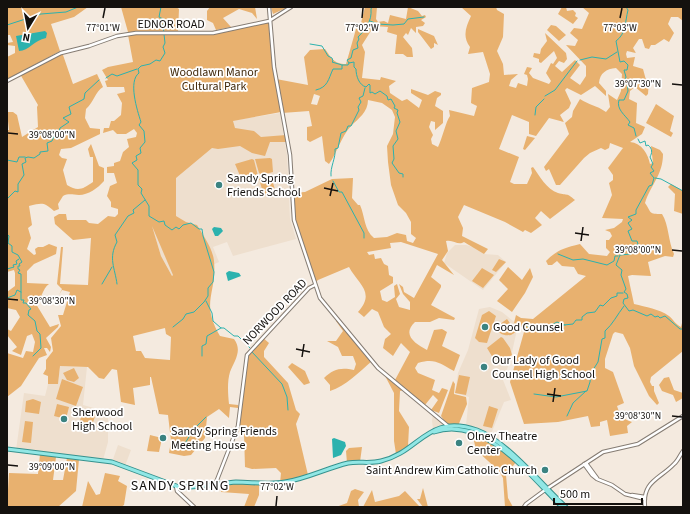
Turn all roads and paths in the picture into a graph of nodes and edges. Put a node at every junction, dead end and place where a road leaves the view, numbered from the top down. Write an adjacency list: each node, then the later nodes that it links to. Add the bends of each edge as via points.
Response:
1 (270, 7): 3 (main road, NORWOOD ROAD)
2 (291, 7): 4 (main road)
3 (270, 13): 4 (main road, via 273,16); 5 (main road, NORWOOD ROAD)
4 (278, 15): 5 (main road)
5 (271, 20): 6 (main road, EDNOR ROAD, via 209,34 128,34 61,53); 7 (main road, NORWOOD ROAD, via 274,67 290,155 294,220)
6 (7, 81)
7 (316, 285): 9 (main road, via 322,302 378,368); 13 (main road, NORWOOD ROAD, via 308,289 247,355 238,426)
8 (683, 416): 12 (main road, via 638,444 607,450)
9 (449, 427): 13 (main road, via 432,431 391,459 379,462 347,464 286,482 235,482); 15 (main road, via 476,430 493,438)
10 (7, 449): 14 (main road, via 112,462)
11 (683, 451): 16 (main road, via 676,464 653,480)
12 (585, 464): 15 (main road); 16 (main road, via 592,475 601,481 627,495)
13 (215, 485): 14 (main road, via 190,488)
14 (176, 486): 18 (main road, via 177,491)
15 (546, 490): 17 (main road); 19 (main road); 20 (main road)
16 (645, 498): 21 (main road)
17 (524, 506)
18 (194, 507)
19 (562, 507)
20 (566, 507)
21 (645, 507)

